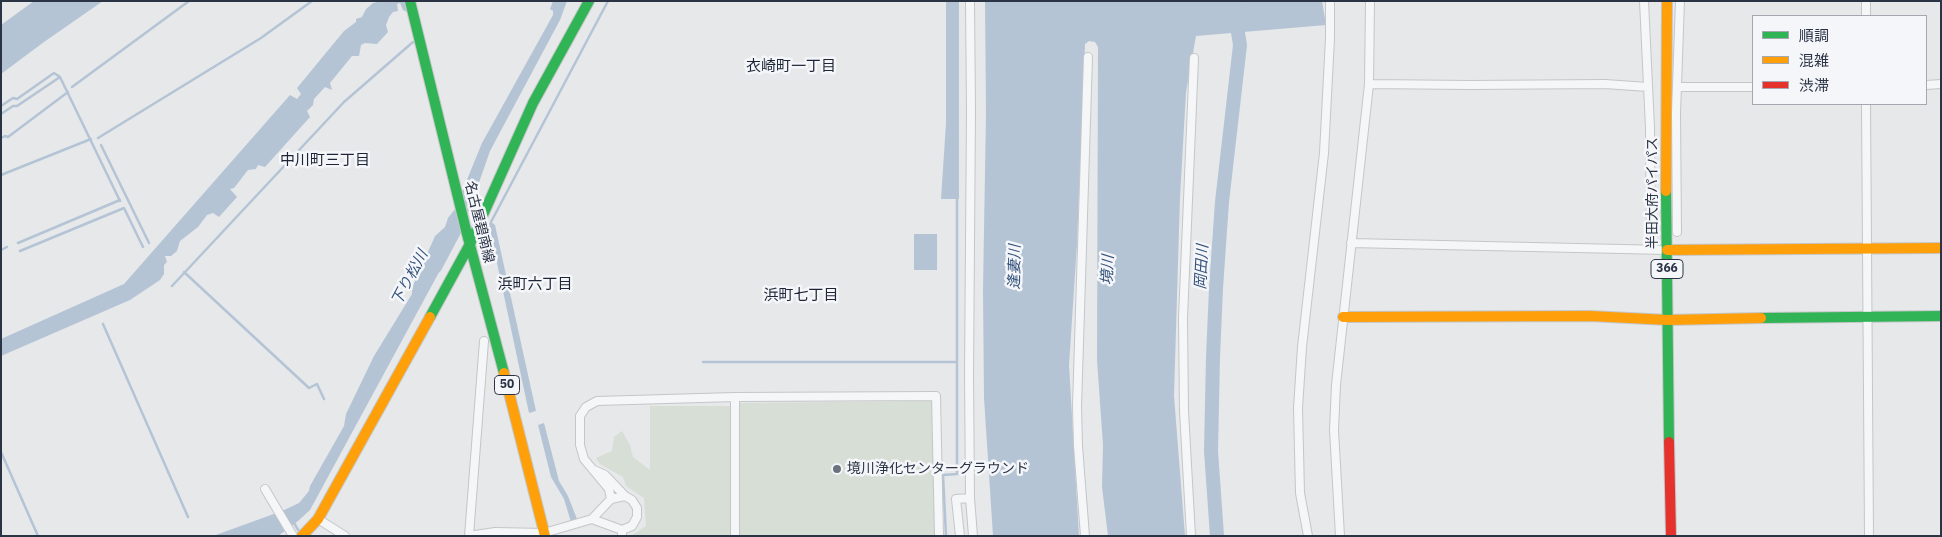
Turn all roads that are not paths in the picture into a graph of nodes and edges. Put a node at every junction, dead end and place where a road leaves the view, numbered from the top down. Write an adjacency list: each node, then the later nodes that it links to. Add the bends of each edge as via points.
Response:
1 (589, 1): 21 (main road, via 533,103)
2 (970, 1): 36 (street)
3 (1330, 1): 52 (street, via 1324,153 1298,408 1300,493)
4 (1370, 1): 13 (street)
5 (1644, 1): 17 (street)
6 (1667, 1): 26 (main road, 半田大府パイパス / 366)
7 (1680, 1): 18 (street)
8 (1866, 1): 10 (street)
9 (411, 6): 21 (main road, 名古屋碧南線 / 50)
10 (1866, 15)
11 (1088, 58): 50 (street, via 1077,406)
12 (1194, 58): 51 (street, via 1183,318)
13 (1369, 84): 17 (street, via 1604,84); 22 (street)
14 (1927, 84): 15 (street)
15 (1941, 84)
16 (1752, 86): 18 (street)
17 (1648, 87): 25 (street)
18 (1677, 87): 20 (street)
19 (1866, 105): 23 (street)
20 (1677, 232)
21 (468, 239): 38 (main road); 42 (main road, 名古屋碧南線 / 50)
22 (1351, 243): 25 (street); 28 (street)
23 (1868, 247): 24 (main road); 26 (main road); 29 (street)
24 (1941, 248)
25 (1651, 250): 26 (street)
26 (1667, 250): 30 (main road, 半田大府パイパス / 366)
27 (1941, 316): 29 (main road)
28 (1344, 317): 30 (main road, via 1590,316); 53 (street, via 1334,430)
29 (1868, 318): 30 (main road); 55 (street)
30 (1668, 320): 54 (main road, 半田大府パイパス / 366)
31 (484, 341): 45 (street)
32 (735, 397): 33 (street, via 597,401 586,407 580,416 580,444 584,459); 46 (street); 47 (street, via 936,396)
33 (592, 470): 35 (street, via 605,474); 37 (street, via 609,489)
34 (265, 489): 43 (street)
35 (625, 496): 37 (street); 40 (street, via 637,508 637,517 632,526)
36 (970, 498): 48 (street, via 956,499); 49 (street)
37 (611, 499): 39 (street)
38 (318, 519): 41 (main road); 44 (street)
39 (592, 519): 40 (street); 42 (street)
40 (622, 533)
41 (304, 534)
42 (544, 534): 45 (street, via 494,532)
43 (293, 536)
44 (345, 536)
45 (469, 536)
46 (735, 536)
47 (939, 536)
48 (960, 536)
49 (973, 536)
50 (1086, 536)
51 (1191, 536)
52 (1308, 536)
53 (1340, 536)
54 (1671, 536)
55 (1869, 536)

